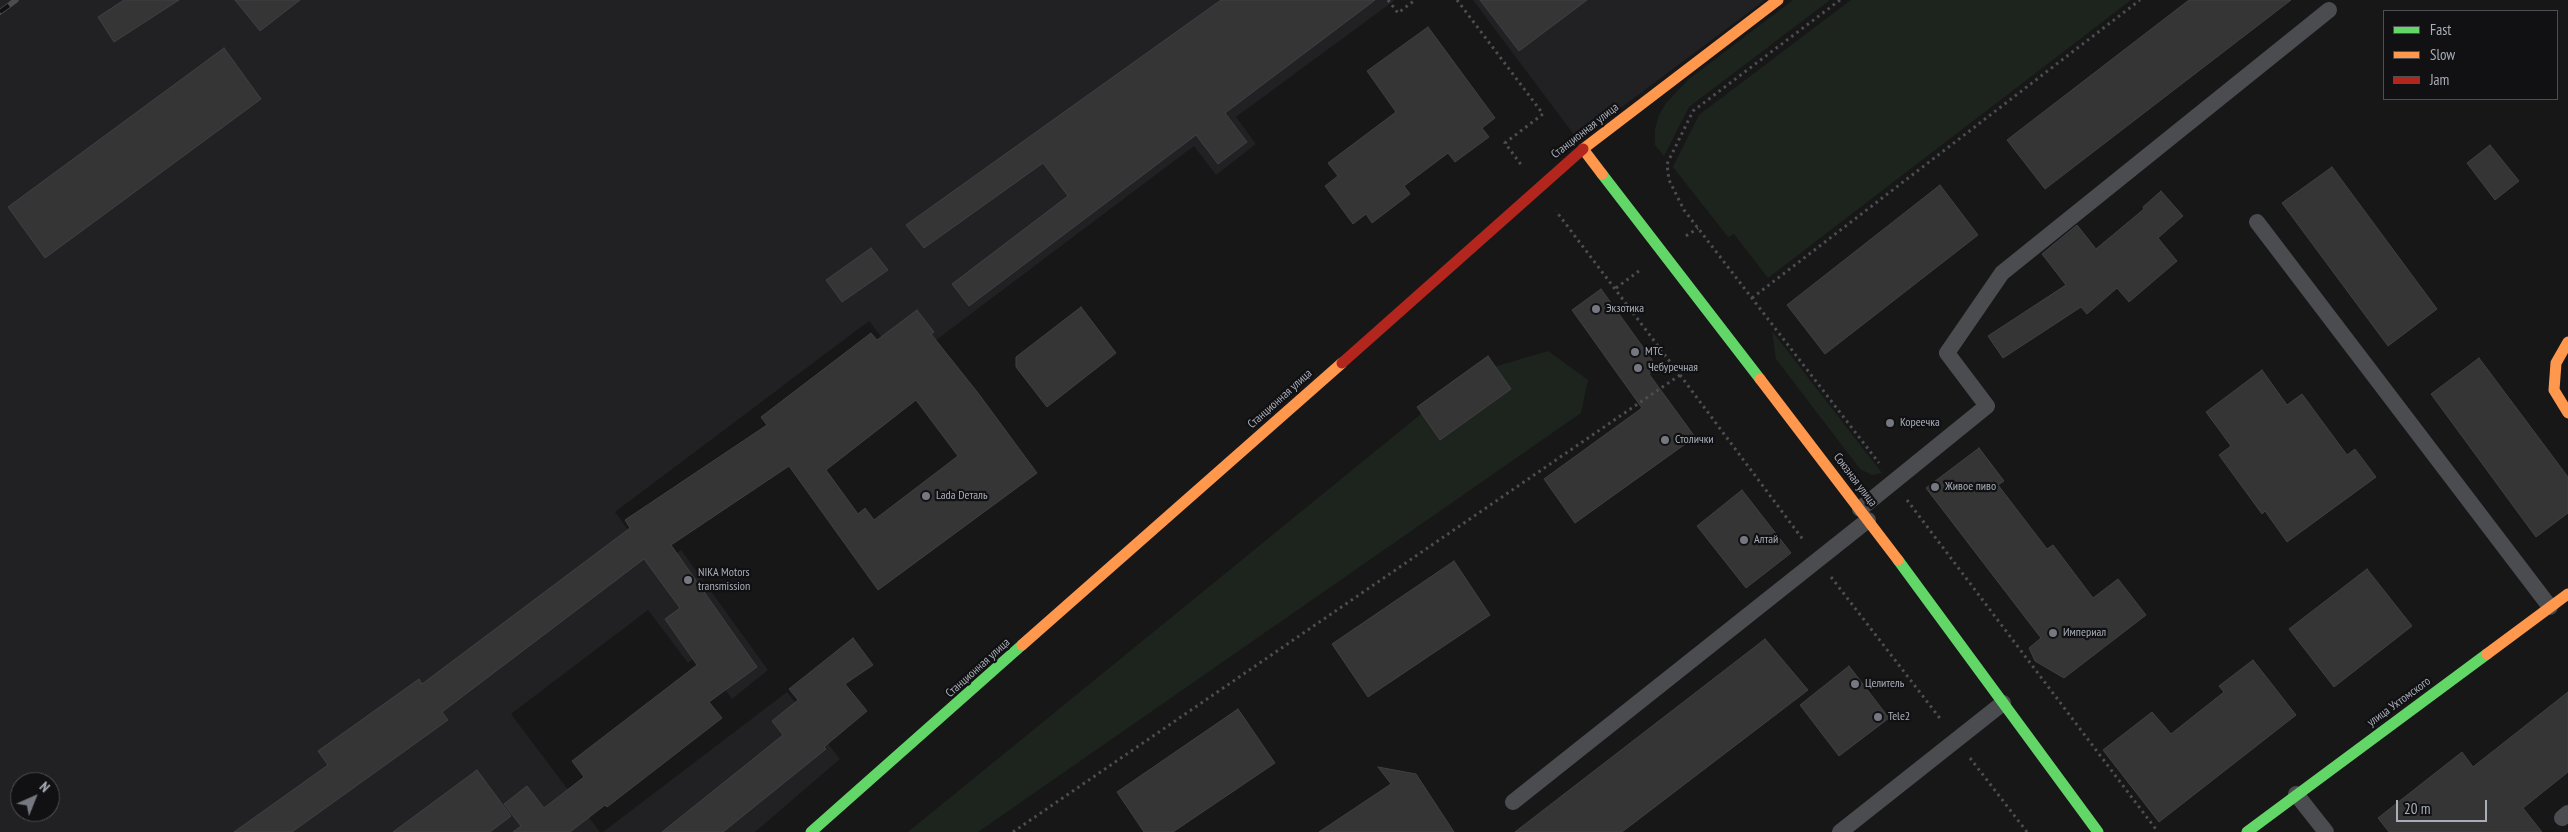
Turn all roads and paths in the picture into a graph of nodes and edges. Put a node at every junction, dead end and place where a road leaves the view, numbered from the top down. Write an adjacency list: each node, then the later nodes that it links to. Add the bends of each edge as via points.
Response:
1 (1388, 0): 2 (path, via 1398,13)
2 (1415, 0)
3 (1457, 0): 9 (path, via 1543,114 1505,143)
4 (1778, 0): 8 (main road, Станционная улица)
5 (1840, 0): 11 (path, via 1694,111 1667,164 1669,180 1684,210)
6 (2140, 0): 11 (path)
7 (2330, 10): 15 (lane, via 2002,273 1947,353 1987,406)
8 (1583, 149): 9 (main road, Станционная улица); 16 (main road, Союзная улица)
9 (1537, 187): 13 (path); 24 (main road, Станционная улица)
10 (2257, 222): 19 (lane)
11 (1752, 298): 15 (path)
12 (2568, 342): 14 (main road, via 2556,363 2554,390)
13 (1680, 375): 17 (path); 25 (path)
14 (2568, 413)
15 (1894, 482): 16 (lane); 29 (path)
16 (1864, 514): 17 (lane); 20 (main road, Союзная улица)
17 (1818, 560): 21 (path); 23 (lane)
18 (2568, 594): 19 (main road, улица Ухтомского)
19 (2550, 607): 22 (main road, улица Ухтомского)
20 (2003, 703): 21 (lane); 28 (main road, Союзная улица)
21 (1956, 740): 26 (lane); 27 (path)
22 (2296, 794): 30 (main road, улица Ухтомского); 31 (lane)
23 (1513, 802)
24 (811, 832)
25 (1013, 832)
26 (1840, 832)
27 (2027, 832)
28 (2098, 832)
29 (2158, 832)
30 (2247, 832)
31 (2326, 832)

